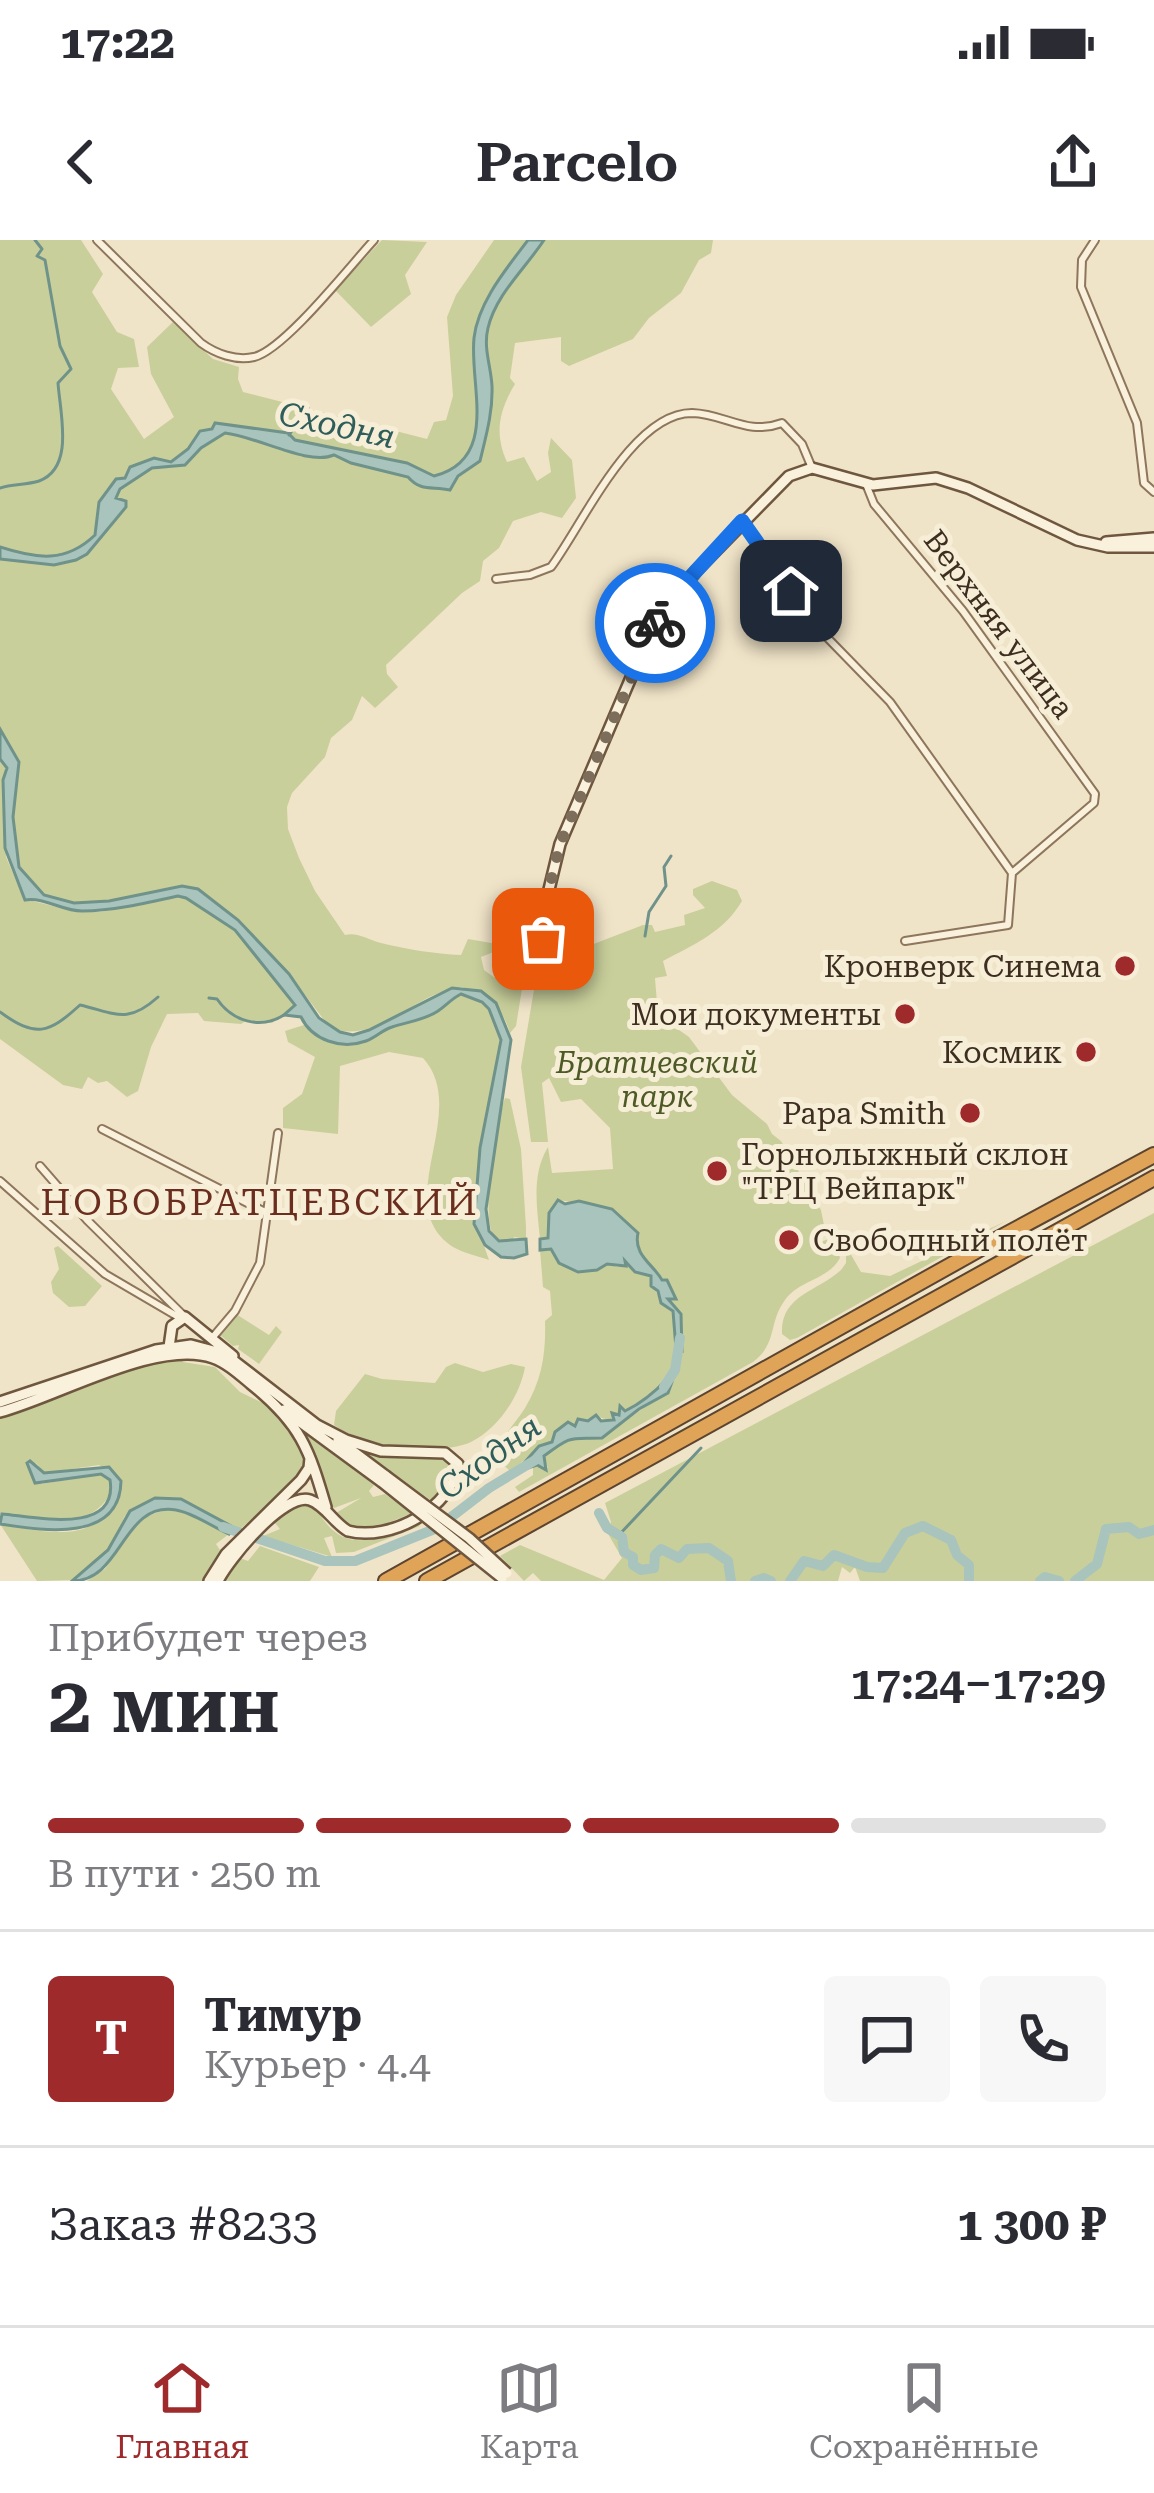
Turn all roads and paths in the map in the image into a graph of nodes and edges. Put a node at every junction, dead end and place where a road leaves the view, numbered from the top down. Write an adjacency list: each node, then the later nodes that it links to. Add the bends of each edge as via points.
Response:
1 (97, 240): 2 (street, via 201,344 246,358 268,351)
2 (374, 240)
3 (1095, 240): 6 (street, via 1082,260 1081,286 1137,423 1144,485)
4 (812, 468): 5 (main road); 7 (main road, via 789,476); 9 (street, via 782,423 757,429 709,414 672,414 627,453 551,567)
5 (866, 484): 8 (main road, via 950,481 1084,542); 10 (street, Верхняя улица, via 1095,794)
6 (1154, 492)
7 (742, 521): 10 (street, via 812,622 885,694); 11 (main road, via 650,633 560,844)
8 (1154, 542)
9 (496, 578)
10 (1012, 874): 12 (street, via 1008,925)
11 (538, 934)
12 (905, 940)
13 (102, 1129): 19 (street)
14 (278, 1133): 19 (street)
15 (1154, 1155): 34 (highway)
16 (40, 1166): 20 (street)
17 (1154, 1178): 35 (highway)
18 (0, 1181): 20 (street, via 106,1274)
19 (268, 1213): 21 (street, via 256,1273)
20 (183, 1317): 21 (main road); 22 (main road, via 170,1330)
21 (213, 1337): 23 (main road)
22 (175, 1350): 23 (main road, via 191,1345); 24 (main road, via 223,1362); 25 (main road); 26 (main road)
23 (241, 1364): 27 (main road)
24 (266, 1396): 28 (main road); 29 (main road)
25 (0, 1402)
26 (0, 1412)
27 (317, 1425): 29 (main road); 30 (main road, via 364,1447 445,1453 458,1464 439,1502 394,1526 362,1534)
28 (309, 1452): 30 (main road); 31 (main road, via 307,1473)
29 (384, 1479): 32 (main road, bridge, via 469,1538)
30 (331, 1517): 31 (main road, via 302,1498)
31 (259, 1526): 33 (main road)
32 (507, 1578)
33 (214, 1581)
34 (386, 1581)
35 (427, 1581)

